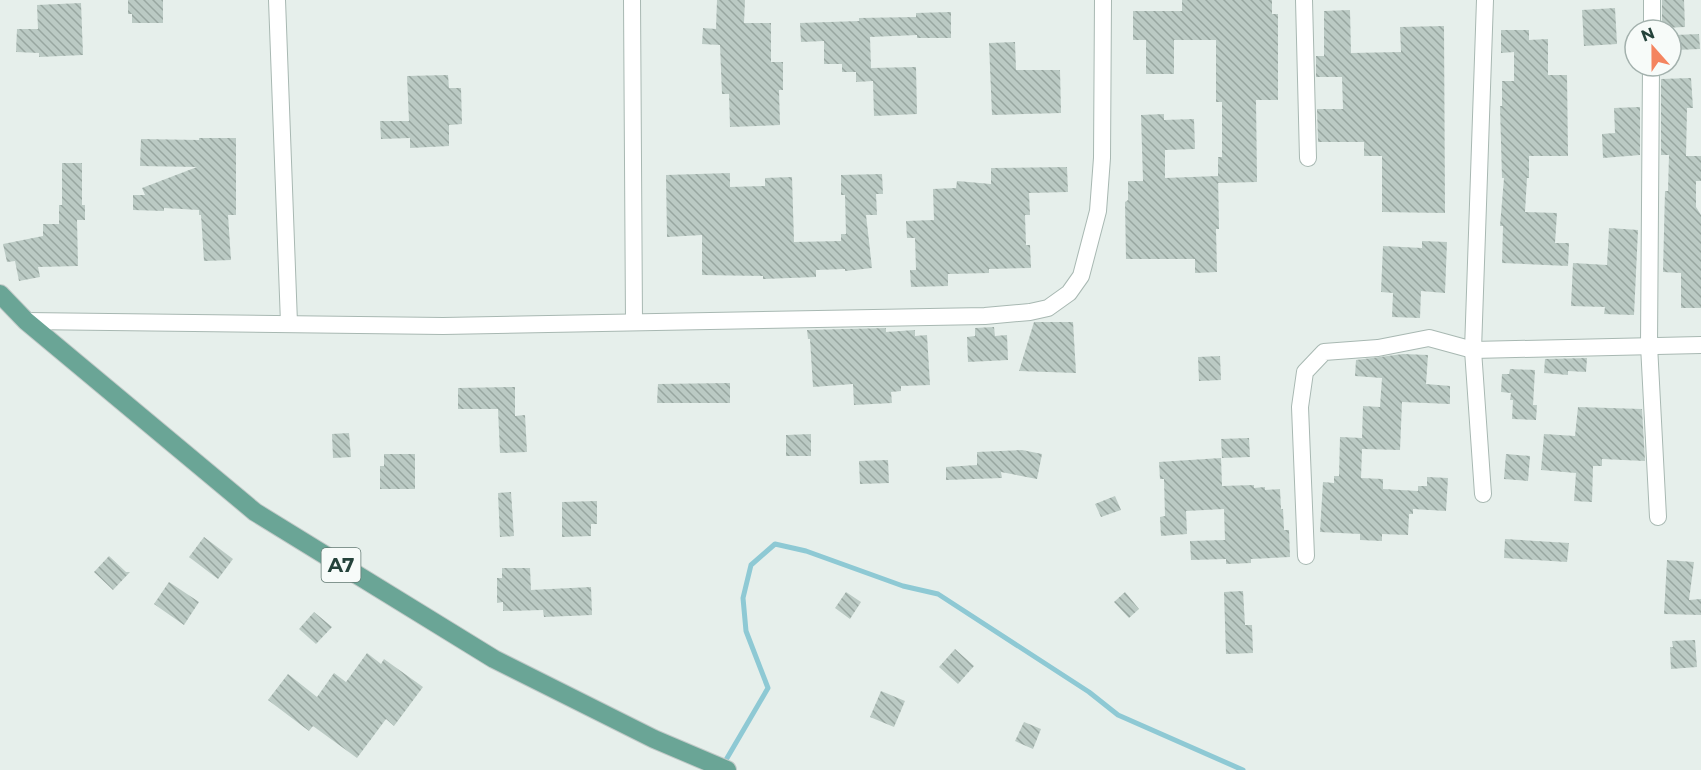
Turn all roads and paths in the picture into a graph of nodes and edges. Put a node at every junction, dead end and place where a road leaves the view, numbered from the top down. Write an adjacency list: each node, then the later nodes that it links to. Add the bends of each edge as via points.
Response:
1 (277, 0): 13 (street)
2 (632, 0): 12 (street)
3 (1103, 0): 12 (street, via 1098,211 1081,276 1059,302 1030,312 985,316)
4 (1304, 0): 9 (street)
5 (1485, 0): 16 (street)
6 (1652, 0): 7 (street)
7 (1652, 18)
8 (1652, 78): 14 (street)
9 (1308, 158)
10 (0, 294): 11 (main road, A7)
11 (26, 321): 13 (street); 20 (main road, A7, via 255,512 494,659 654,739)
12 (634, 322): 13 (street, via 443,326)
13 (289, 323)
14 (1649, 345): 15 (street); 16 (street); 18 (street)
15 (1701, 345)
16 (1473, 350): 17 (street); 19 (street, via 1429,338 1378,348 1324,352 1305,372 1300,407)
17 (1483, 494)
18 (1658, 518)
19 (1306, 556)
20 (727, 770)

